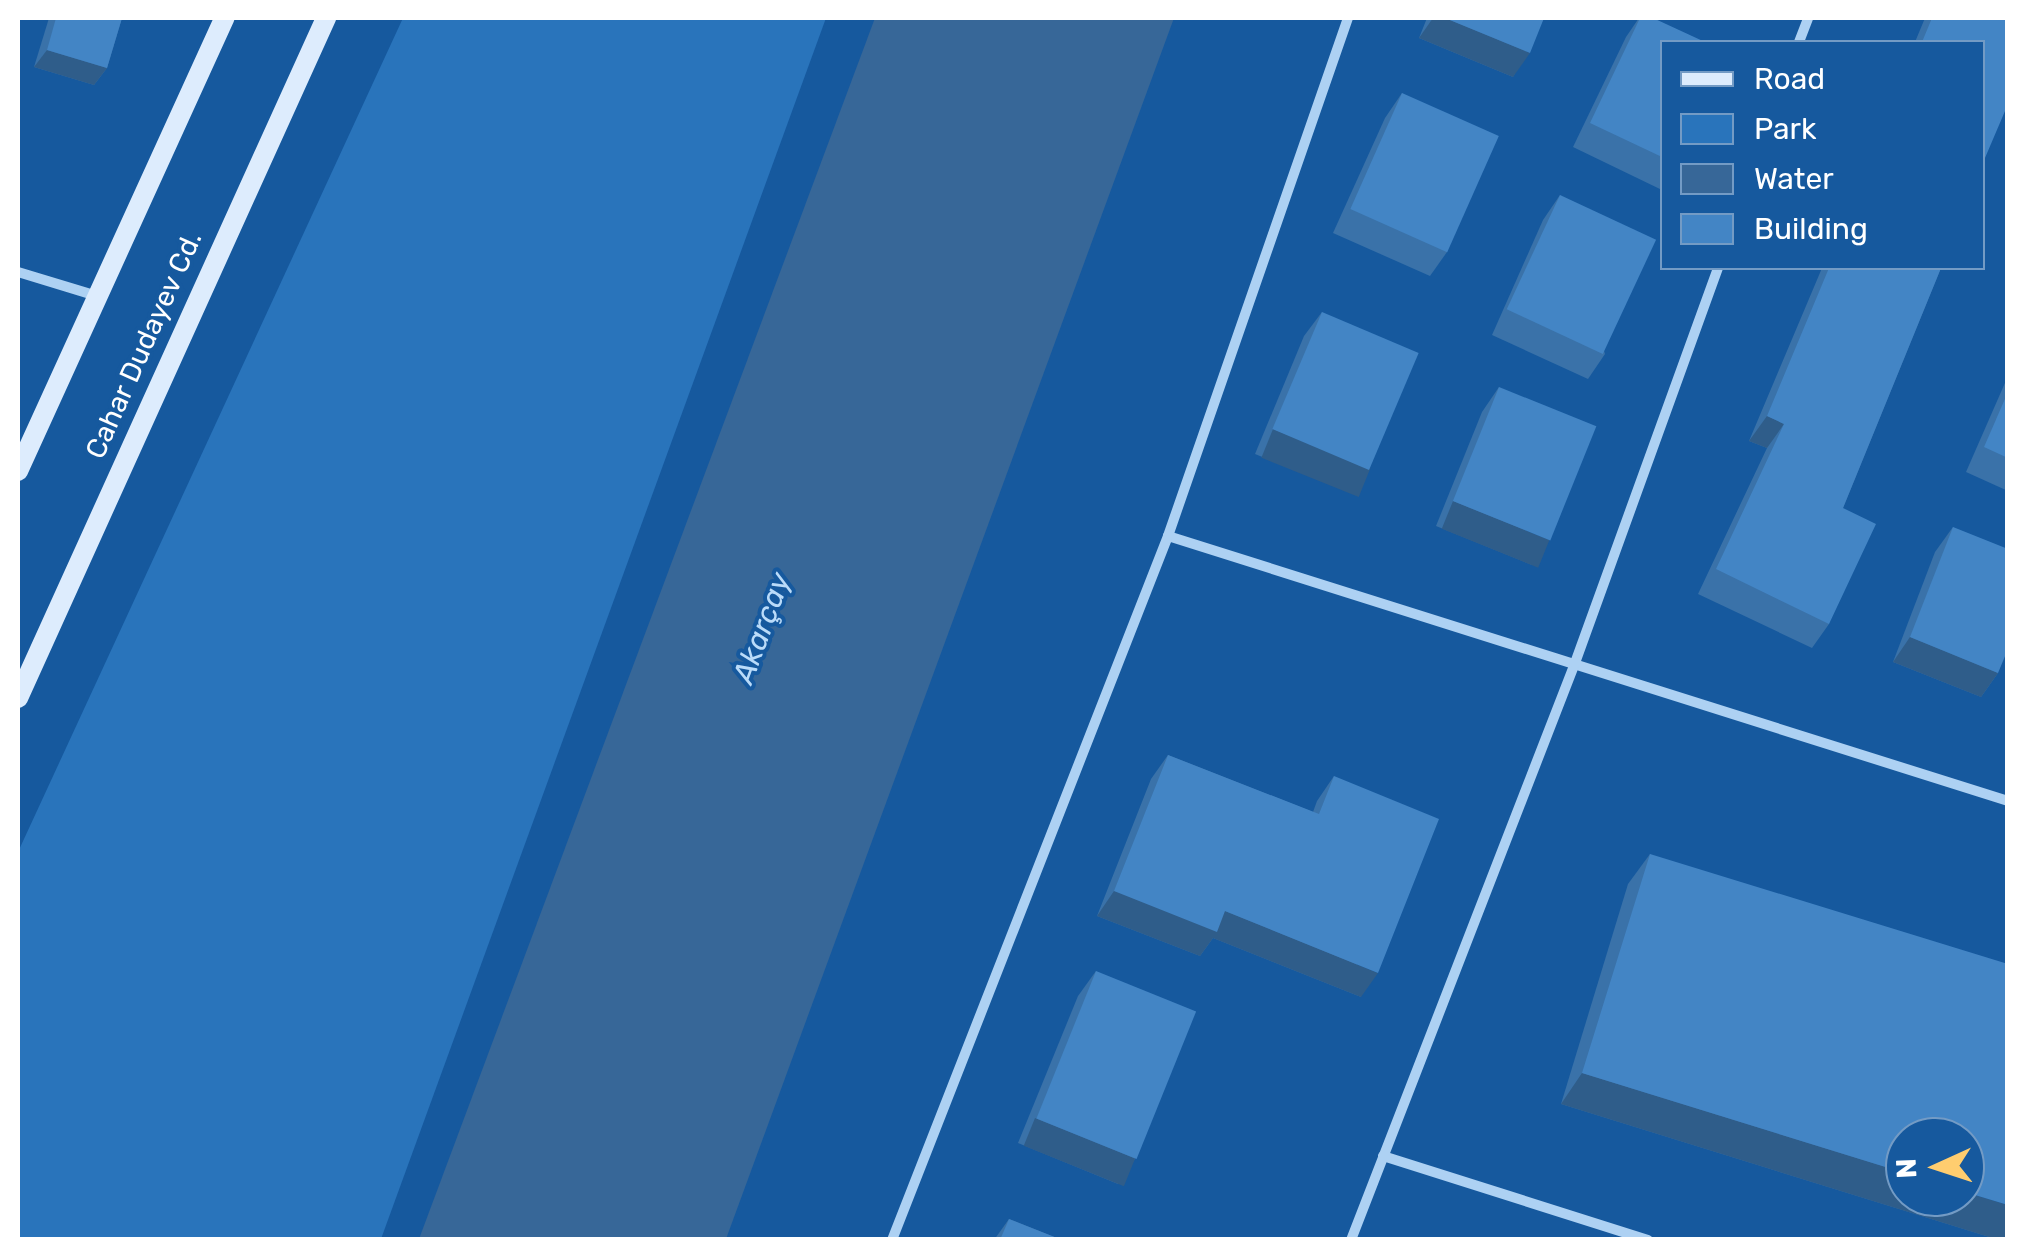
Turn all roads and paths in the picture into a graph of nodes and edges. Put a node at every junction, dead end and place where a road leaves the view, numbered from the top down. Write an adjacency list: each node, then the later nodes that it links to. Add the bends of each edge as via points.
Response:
1 (224, 18): 6 (main road)
2 (326, 18): 10 (main road, Cahar Dudayev Cd.)
3 (1348, 18): 8 (street)
4 (1717, 270): 9 (street)
5 (18, 272): 6 (street)
6 (97, 296): 7 (main road)
7 (18, 471)
8 (1168, 536): 9 (street); 14 (street)
9 (1574, 663): 11 (street); 12 (street)
10 (18, 698)
11 (2008, 801)
12 (1384, 1156): 13 (street); 15 (street)
13 (1598, 1224): 16 (street); 17 (street)
14 (892, 1240)
15 (1351, 1240)
16 (1592, 1240)
17 (1648, 1240)

